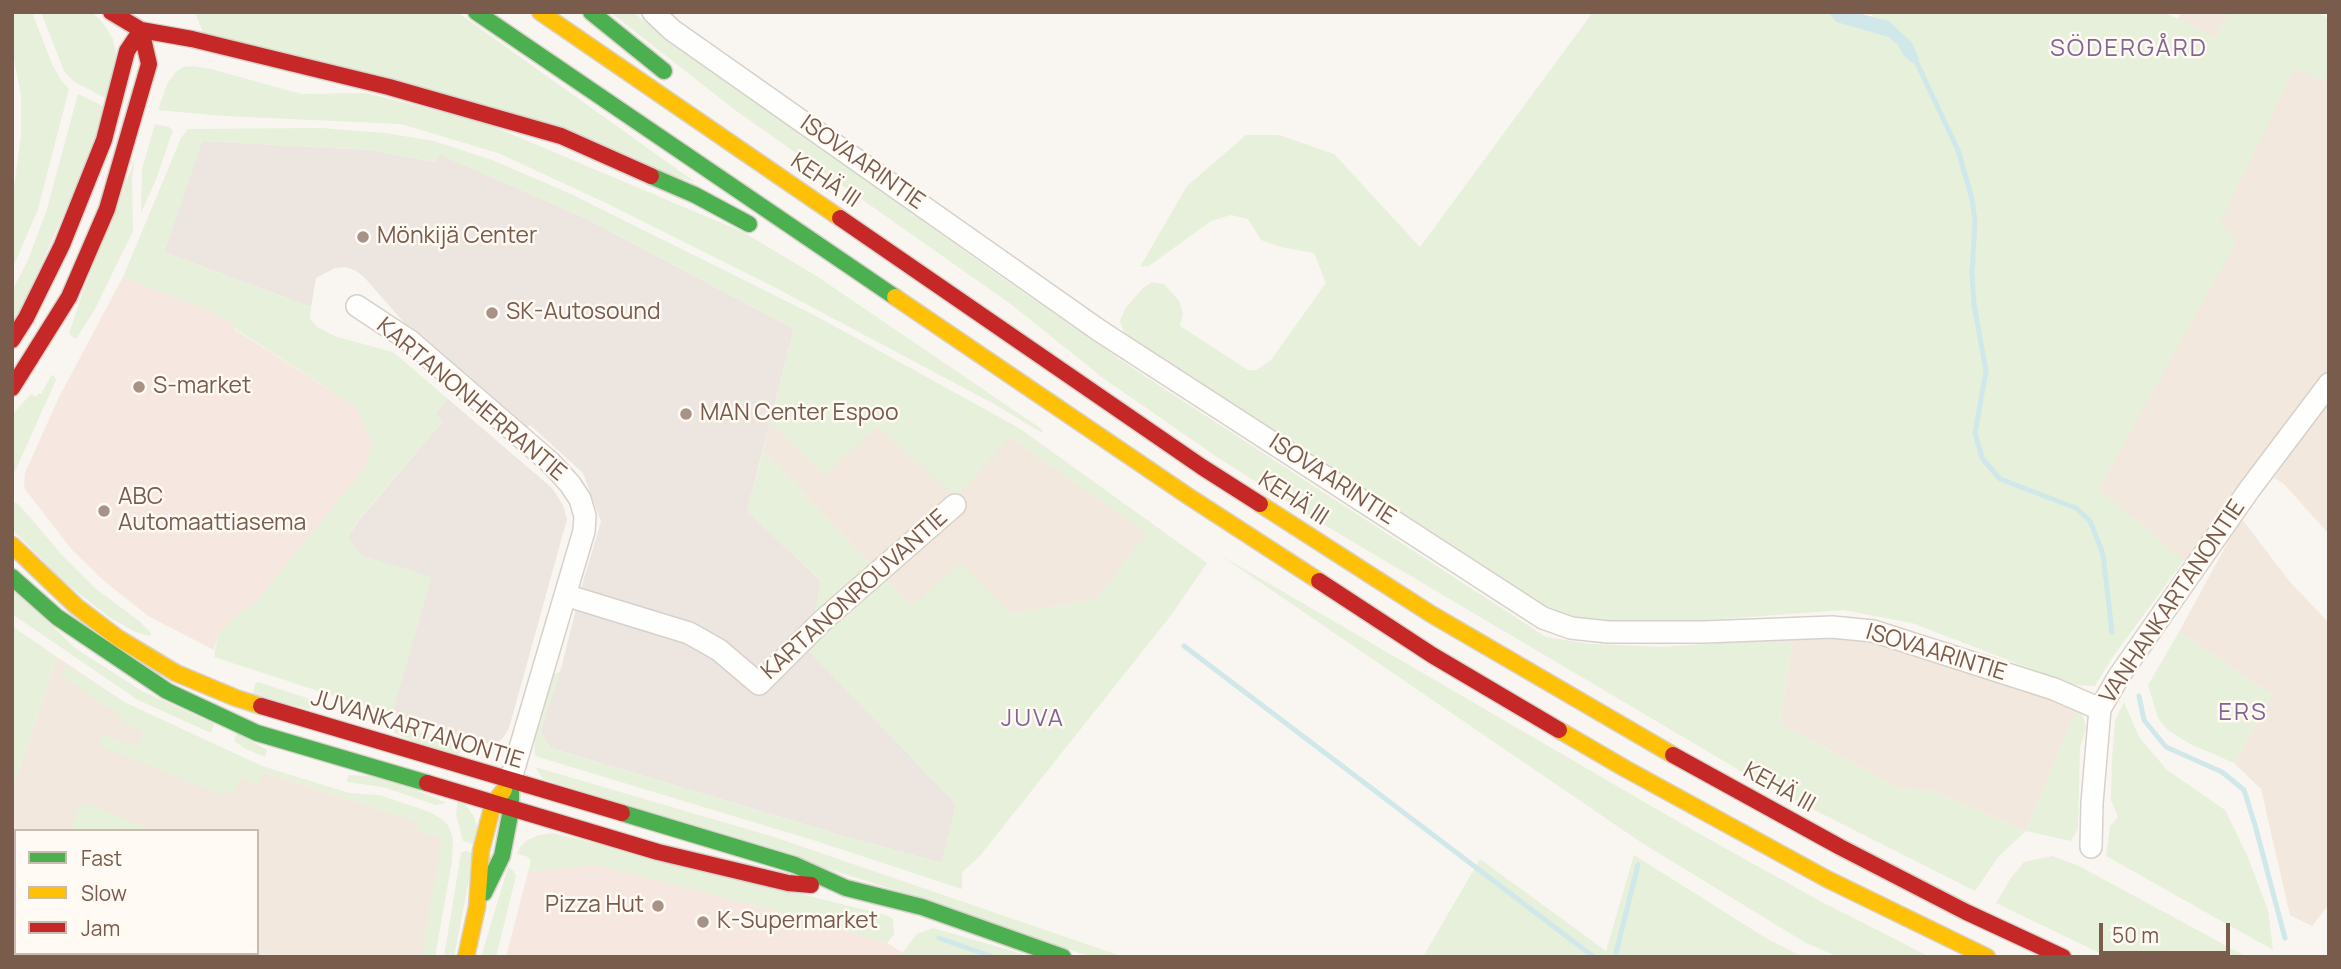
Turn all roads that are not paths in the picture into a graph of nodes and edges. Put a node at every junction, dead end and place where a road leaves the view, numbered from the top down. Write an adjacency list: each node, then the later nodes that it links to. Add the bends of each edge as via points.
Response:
1 (111, 12): 7 (main road)
2 (146, 12): 7 (main road)
3 (476, 12): 13 (main road)
4 (540, 12): 10 (main road, KEHÄ III)
5 (591, 12): 8 (main road)
6 (653, 12): 22 (street, ISOVAARINTIE, via 672,30 1100,331 1543,618 1571,628 1608,632 1832,626 1873,631 2054,689)
7 (141, 30): 11 (main road, via 376,84 561,136 695,195); 15 (main road, via 127,51 104,140 62,245); 17 (main road, via 149,64 107,209 69,297)
8 (682, 85)
9 (752, 138): 10 (main road)
10 (818, 204): 32 (main road, KEHÄ III, via 1202,467 1431,614 1625,729 1840,847)
11 (759, 229)
12 (800, 254): 13 (main road)
13 (851, 270): 31 (main road, via 1432,655 1791,859)
14 (357, 306): 21 (street, KARTANONHERRANTIE, via 410,341 570,484 585,516)
15 (12, 340)
16 (2329, 384): 22 (street, VANHANKARTANONTIE, via 2249,490)
17 (12, 387)
18 (955, 505): 21 (street, KARTANONROUVANTIE, via 821,622 759,684 719,650 689,633)
19 (12, 545): 23 (main road, JUVANKARTANONTIE, via 76,606 176,673 252,705)
20 (12, 577): 24 (main road, JUVANKARTANONTIE, via 57,617 167,691 257,733)
21 (565, 595): 23 (street, KARTANONHERRANTIE)
22 (2100, 709): 26 (street, VANHANKARTANONTIE)
23 (510, 782): 24 (main road); 25 (main road); 27 (main road, JUVANKARTANONTIE, via 795,865)
24 (493, 804): 25 (main road, JUVANKARTANONTIE); 28 (main road, via 481,851)
25 (512, 810): 27 (main road, JUVANKARTANONTIE, via 788,883); 28 (main road, via 502,856)
26 (2091, 847)
27 (846, 888): 30 (main road, JUVANKARTANONTIE, via 922,907)
28 (477, 907): 29 (main road)
29 (466, 957)
30 (1063, 957)
31 (1987, 957)
32 (2063, 957)

